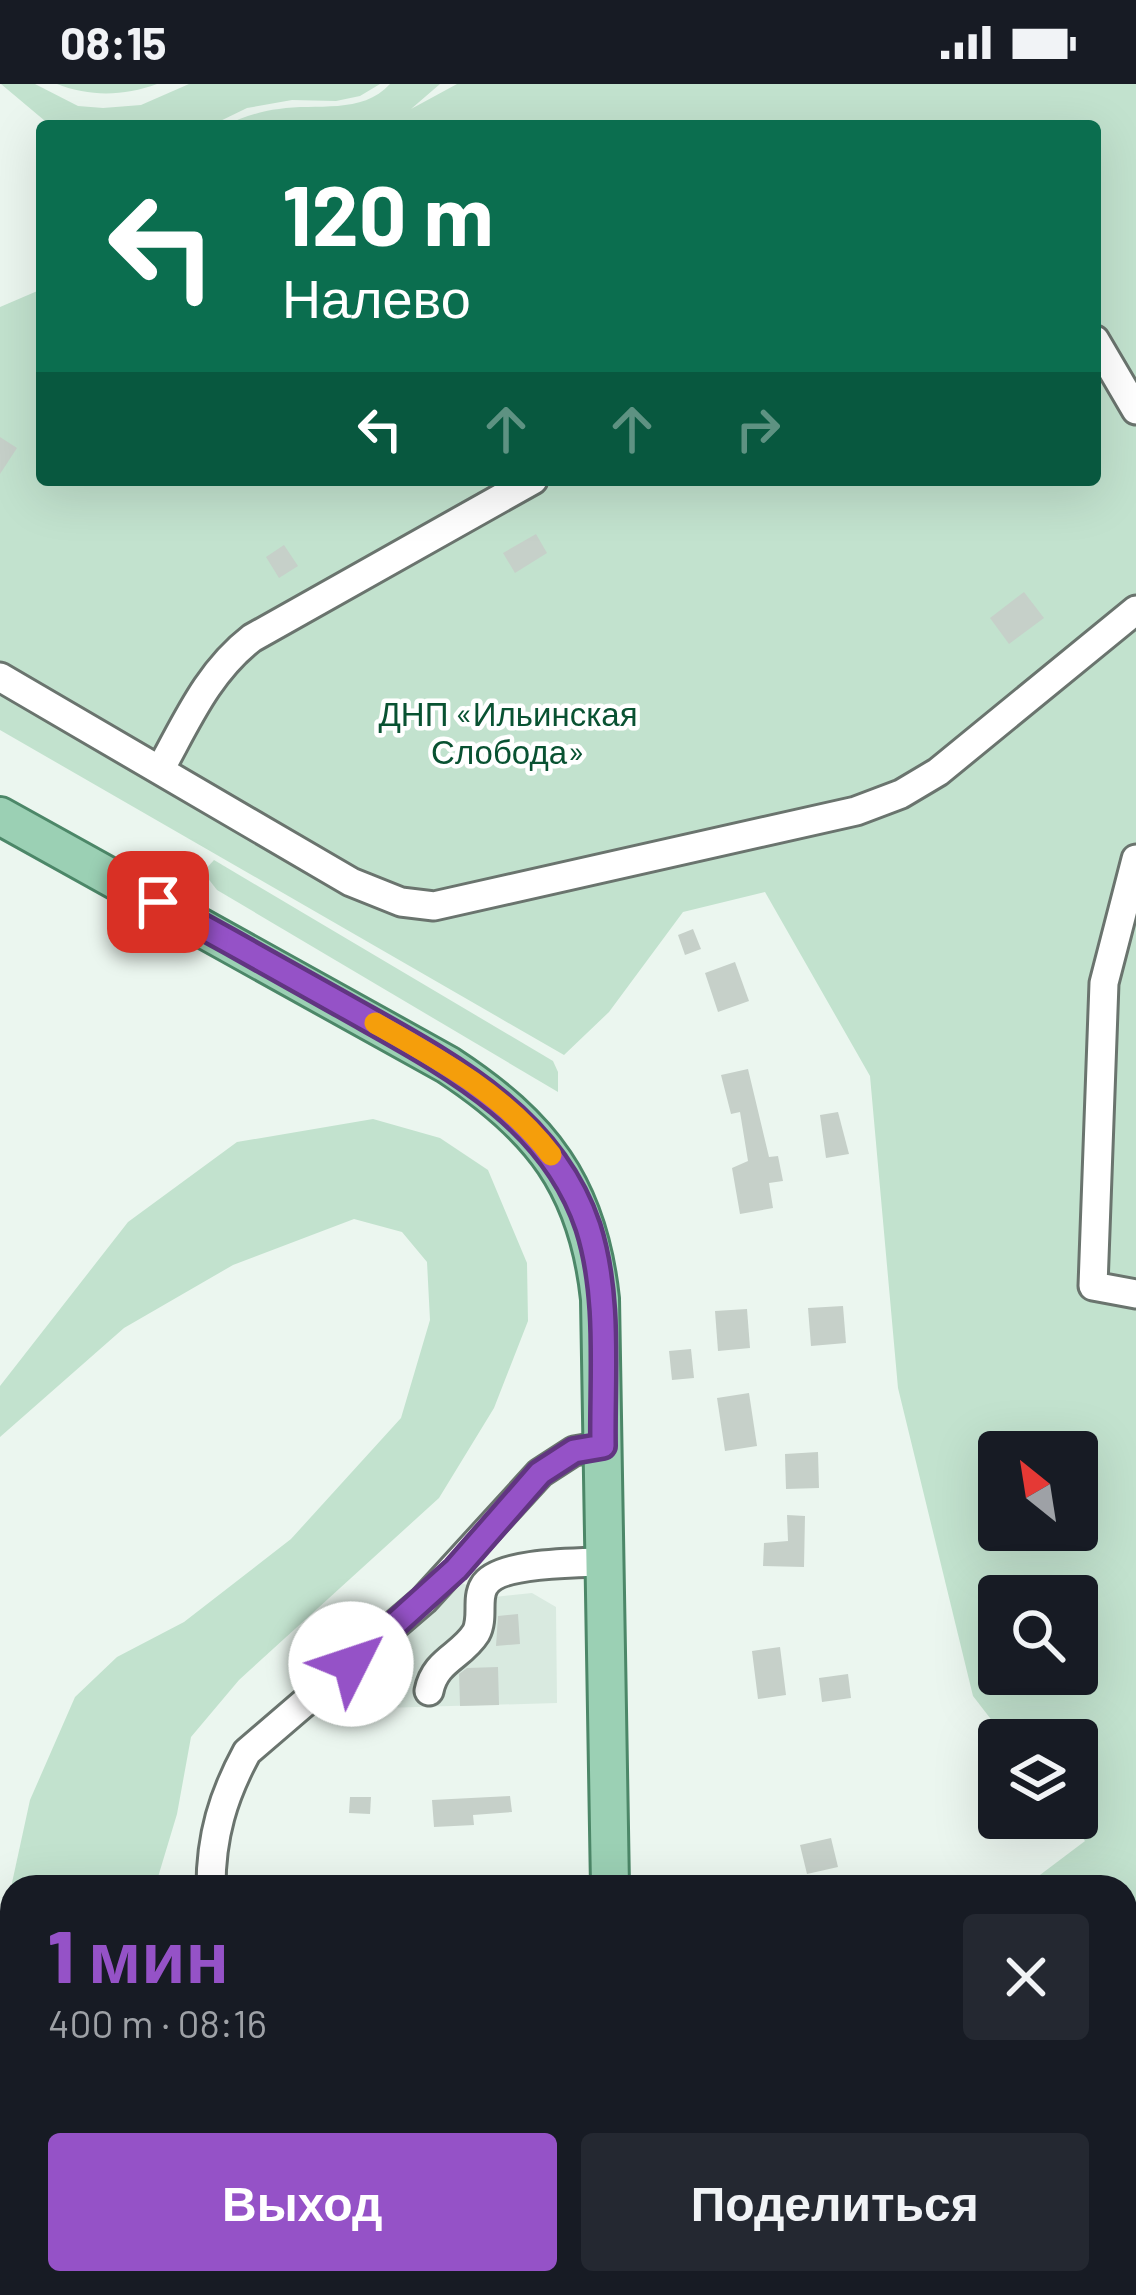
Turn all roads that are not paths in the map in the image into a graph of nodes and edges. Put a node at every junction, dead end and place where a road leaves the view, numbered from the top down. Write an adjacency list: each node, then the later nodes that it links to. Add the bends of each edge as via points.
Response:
1 (1101, 350): 2 (street)
2 (1136, 410)
3 (521, 486): 6 (street, via 227,657)
4 (1136, 610): 6 (street, via 901,794 856,811 434,906 351,882)
5 (0, 677): 6 (street)
6 (161, 768)
7 (0, 816): 10 (main road, via 430,1054 527,1128 568,1182 594,1249)
8 (1136, 859): 9 (street, via 1104,982 1093,1286)
9 (1136, 1294)
10 (603, 1446): 11 (street, via 574,1451 540,1473); 12 (main road)
11 (471, 1553): 13 (street); 15 (street, via 247,1752 222,1802)
12 (604, 1562): 13 (street); 16 (main road)
13 (491, 1578): 14 (street, via 476,1632 439,1666)
14 (429, 1691)
15 (211, 1875)
16 (610, 1875)

